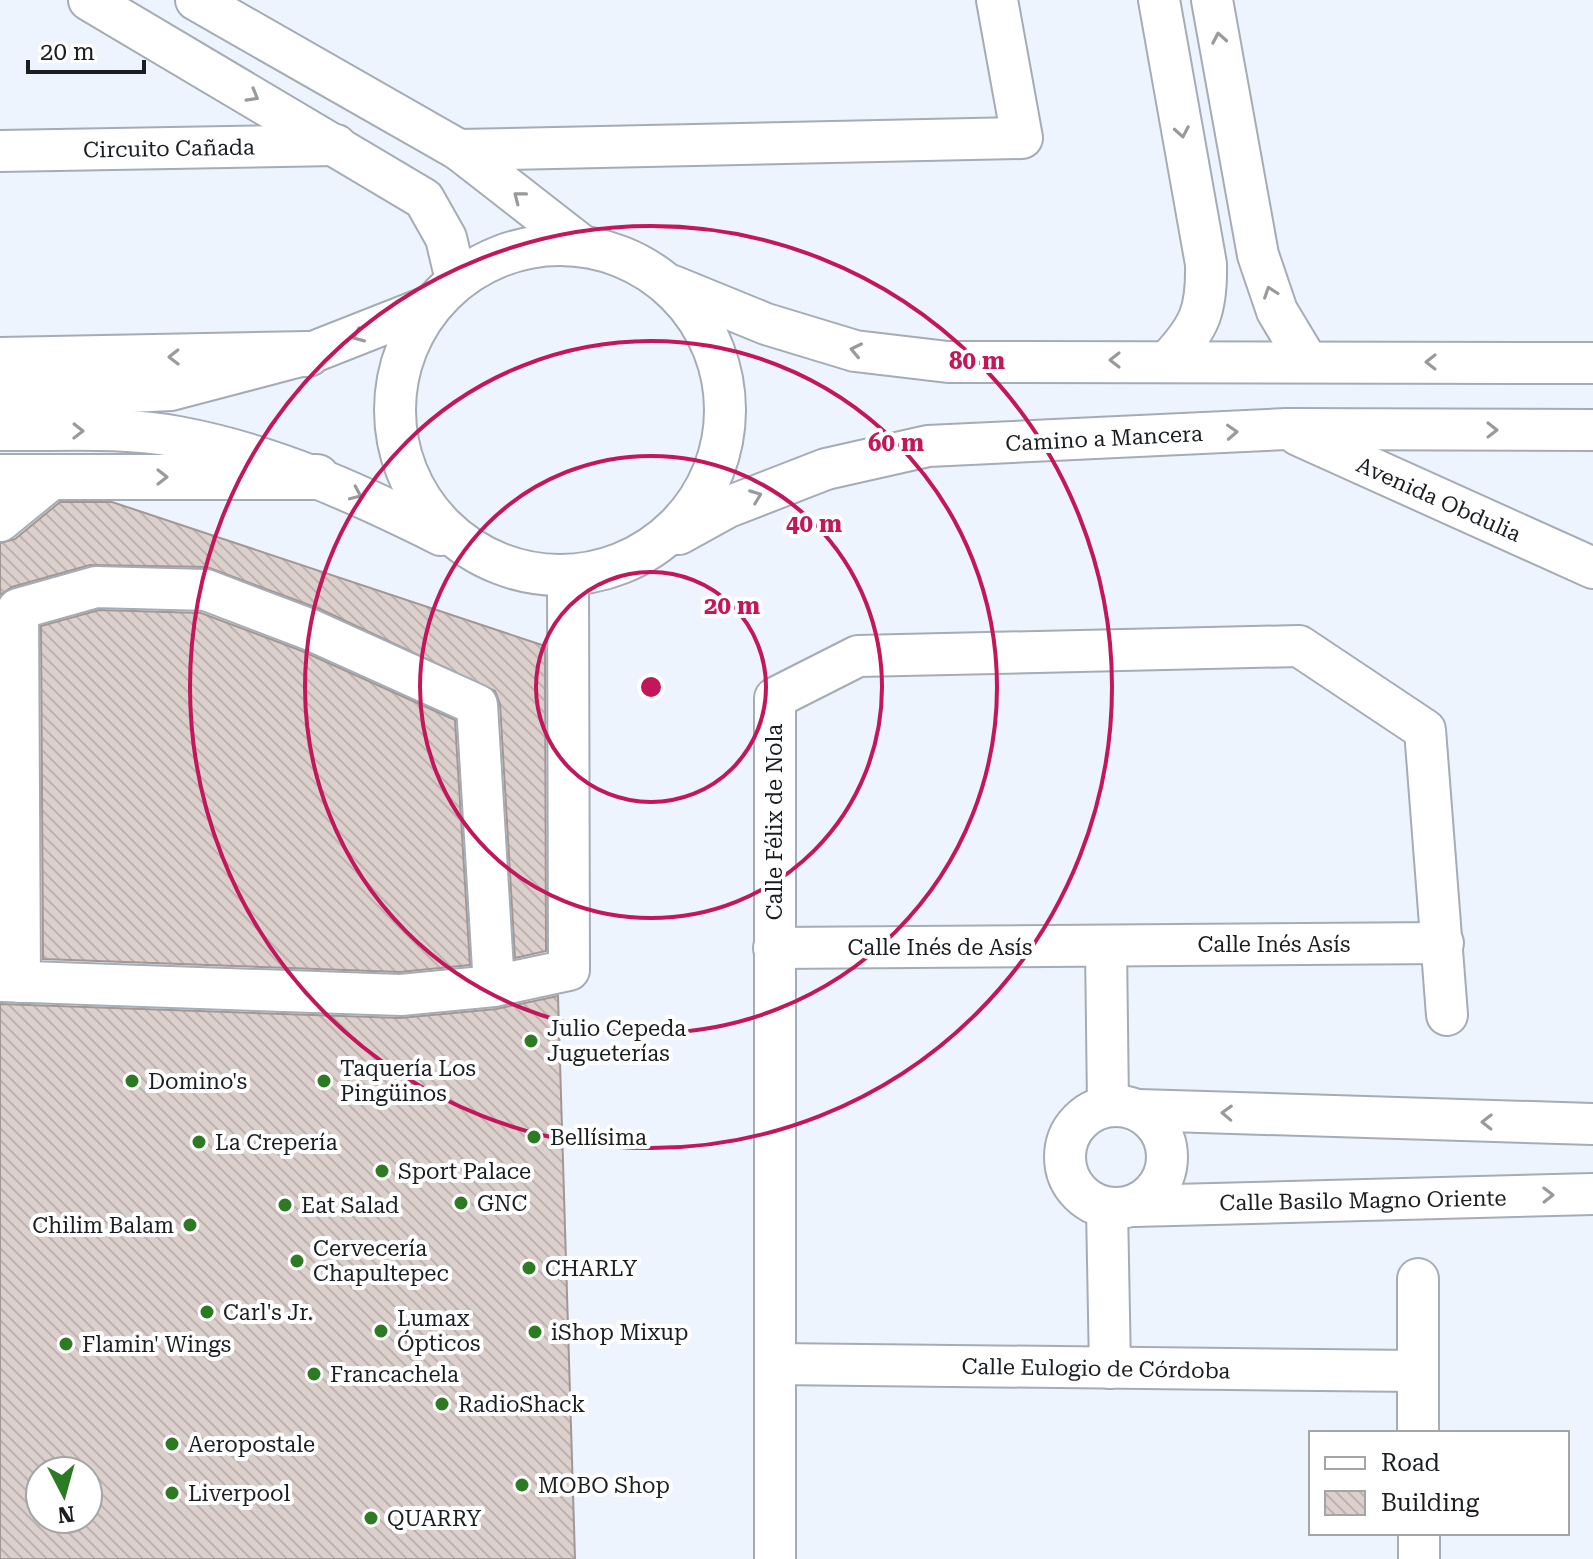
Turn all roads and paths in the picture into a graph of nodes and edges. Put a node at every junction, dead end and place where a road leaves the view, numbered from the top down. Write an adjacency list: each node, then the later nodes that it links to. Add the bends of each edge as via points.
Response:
1 (89, 0): 6 (street, one-way to 6)
2 (196, 0): 7 (street)
3 (997, 0): 7 (street, via 1022,138)
4 (1159, 0): 14 (street, one-way to 14, via 1206,264 1207,300 1194,334)
5 (1212, 0): 15 (street, one-way to 5, via 1277,311 1258,255)
6 (337, 145): 8 (street, Circuito Cañada); 11 (street, via 424,199 446,238)
7 (459, 150): 9 (street, one-way to 7)
8 (0, 151)
9 (581, 245): 10 (street, via 632,260); 11 (street, via 541,245 496,257)
10 (671, 285): 14 (street, one-way to 10, via 948,362 855,351 766,324); 26 (street, via 705,327 724,377 726,430 711,481 680,526)
11 (443, 293): 12 (street, one-way to 12); 25 (street, via 403,353 393,405 399,458 423,507)
12 (308, 354): 13 (highway, one-way to 13); 17 (street, via 171,390)
13 (0, 360)
14 (1169, 360): 15 (street)
15 (1307, 361): 16 (street, one-way to 15)
16 (1593, 363)
17 (0, 398)
18 (1286, 429): 20 (street, Camino a Mancera, one-way to 20); 26 (street, Camino a Mancera, one-way to 18, via 728,507 826,469 928,446); 27 (street, Avenida Obdulia)
19 (0, 430): 23 (street, one-way to 23, via 175,436)
20 (1593, 430)
21 (0, 477): 22 (highway)
22 (54, 477): 23 (highway, one-way to 23); 24 (street)
23 (317, 477): 25 (street, one-way to 25)
24 (0, 521)
25 (461, 544): 28 (street, via 516,571)
26 (637, 558): 28 (street)
27 (1593, 570)
28 (568, 576): 34 (street, via 569,970)
29 (9, 792): 33 (street); 34 (street, via 18,609 96,587 206,590 311,630 477,705)
30 (1443, 943): 31 (street, Calle Inés Asís); 32 (street, Calle Félix de Nola, via 1425,730 1299,646 858,656 775,698); 35 (street)
31 (1106, 946): 32 (street, Calle Inés de Asís); 36 (street)
32 (774, 948): 41 (street, Calle Félix de Nola)
33 (10, 981): 34 (street, via 401,995)
34 (494, 986)
35 (1447, 1015)
36 (1123, 1108): 37 (street, one-way to 36); 39 (street, via 1161,1130 1168,1159 1158,1187); 39 (street, via 1086,1115 1069,1133 1063,1157 1069,1180 1085,1199)
37 (1593, 1124)
38 (1593, 1194): 39 (street, Calle Basilo Magno Oriente, one-way to 38)
39 (1121, 1207): 42 (street)
40 (1418, 1279): 43 (street)
41 (775, 1364): 42 (street, Calle Eulogio de Córdoba); 46 (street, Calle Félix de Nola)
42 (1110, 1368): 43 (street, Calle Eulogio de Córdoba)
43 (1418, 1371): 44 (street)
44 (1418, 1431)
45 (1419, 1535): 47 (street)
46 (775, 1559)
47 (1419, 1559)

